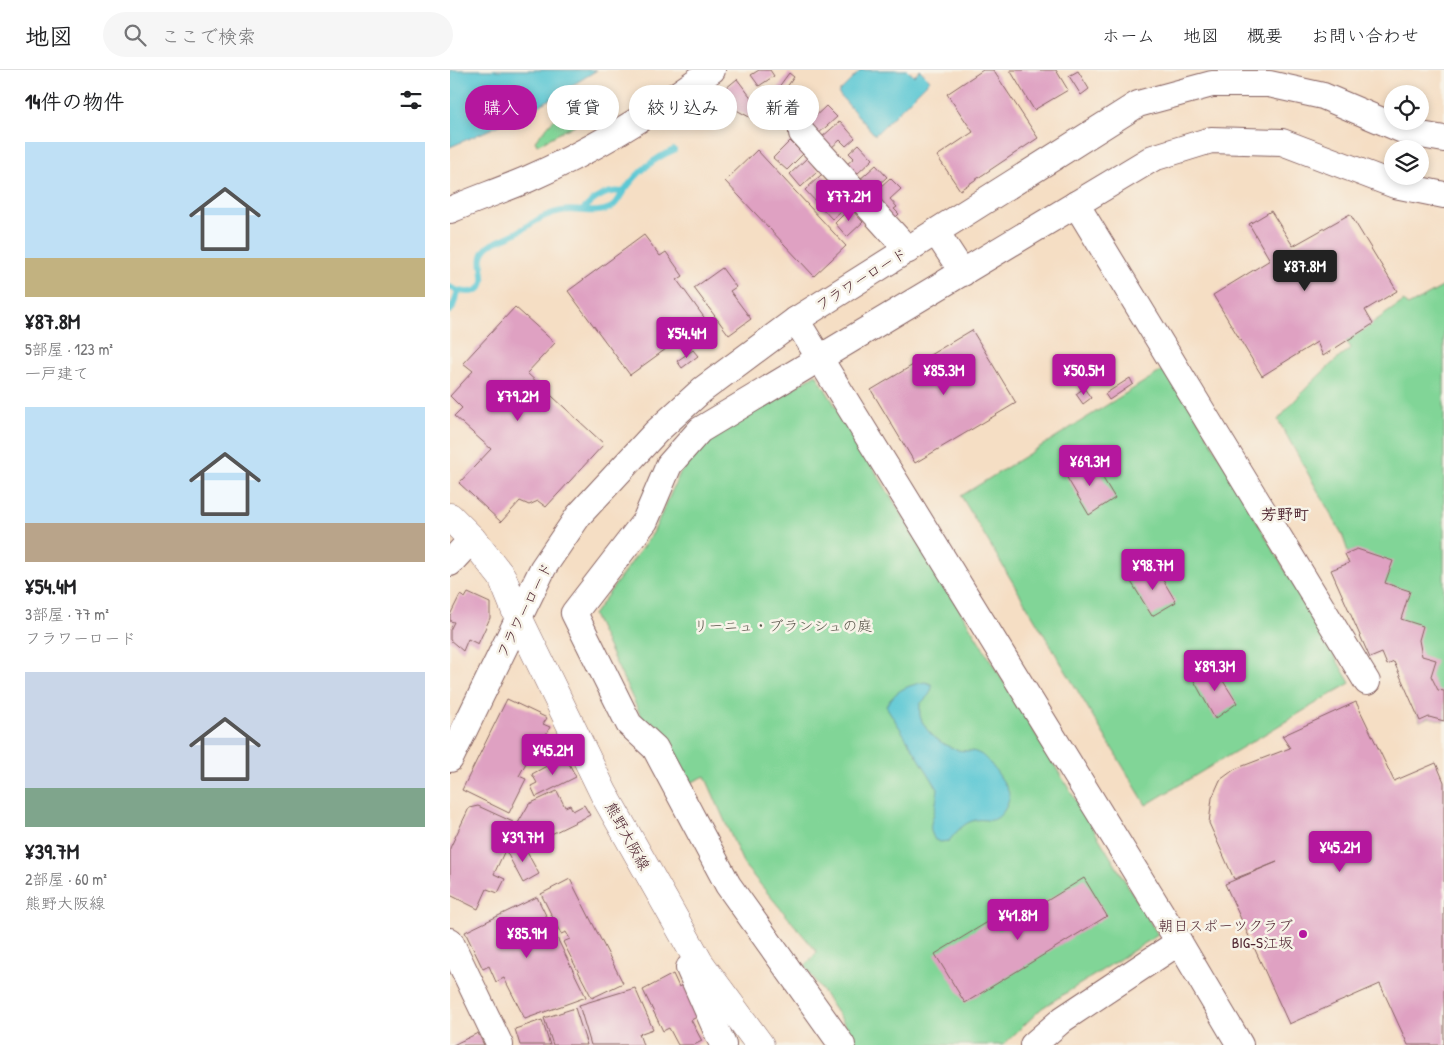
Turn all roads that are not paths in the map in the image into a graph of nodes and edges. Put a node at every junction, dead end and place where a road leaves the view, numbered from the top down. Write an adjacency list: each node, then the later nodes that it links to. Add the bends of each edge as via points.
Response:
1 (712, 70): 6 (street, via 608,138 529,178)
2 (802, 133): 8 (street)
3 (1444, 140): 7 (street, フラワーロード, via 1410,133 1323,96 1269,84 1212,84 1138,104)
4 (1444, 195): 5 (street, via 1395,185 1282,142 1212,140 1154,158)
5 (1076, 204): 9 (street); 16 (street)
6 (450, 210)
7 (936, 232): 8 (street, フラワーロード); 9 (street)
8 (908, 250): 10 (street, フラワーロード)
9 (963, 273): 11 (street)
10 (796, 320): 11 (street); 15 (street, フラワーロード, via 702,390 656,432 580,515 543,568)
11 (820, 359): 19 (street); 24 (street, via 700,430 669,465 645,521 574,613 628,724 655,748 728,885)
12 (450, 517): 13 (main road, 熊野大阪線)
13 (472, 539): 14 (street); 15 (main road, 熊野大阪線, via 502,577)
14 (450, 563)
15 (519, 619): 17 (street, フラワーロード); 23 (main road, 熊野大阪線, via 604,794 699,962)
16 (1367, 682)
17 (450, 759)
18 (450, 941): 21 (street)
19 (1179, 942): 25 (street, via 1063,1019); 26 (street)
20 (689, 968): 22 (street)
21 (500, 1045)
22 (723, 1045)
23 (760, 1045)
24 (842, 1045)
25 (1033, 1045)
26 (1240, 1045)

